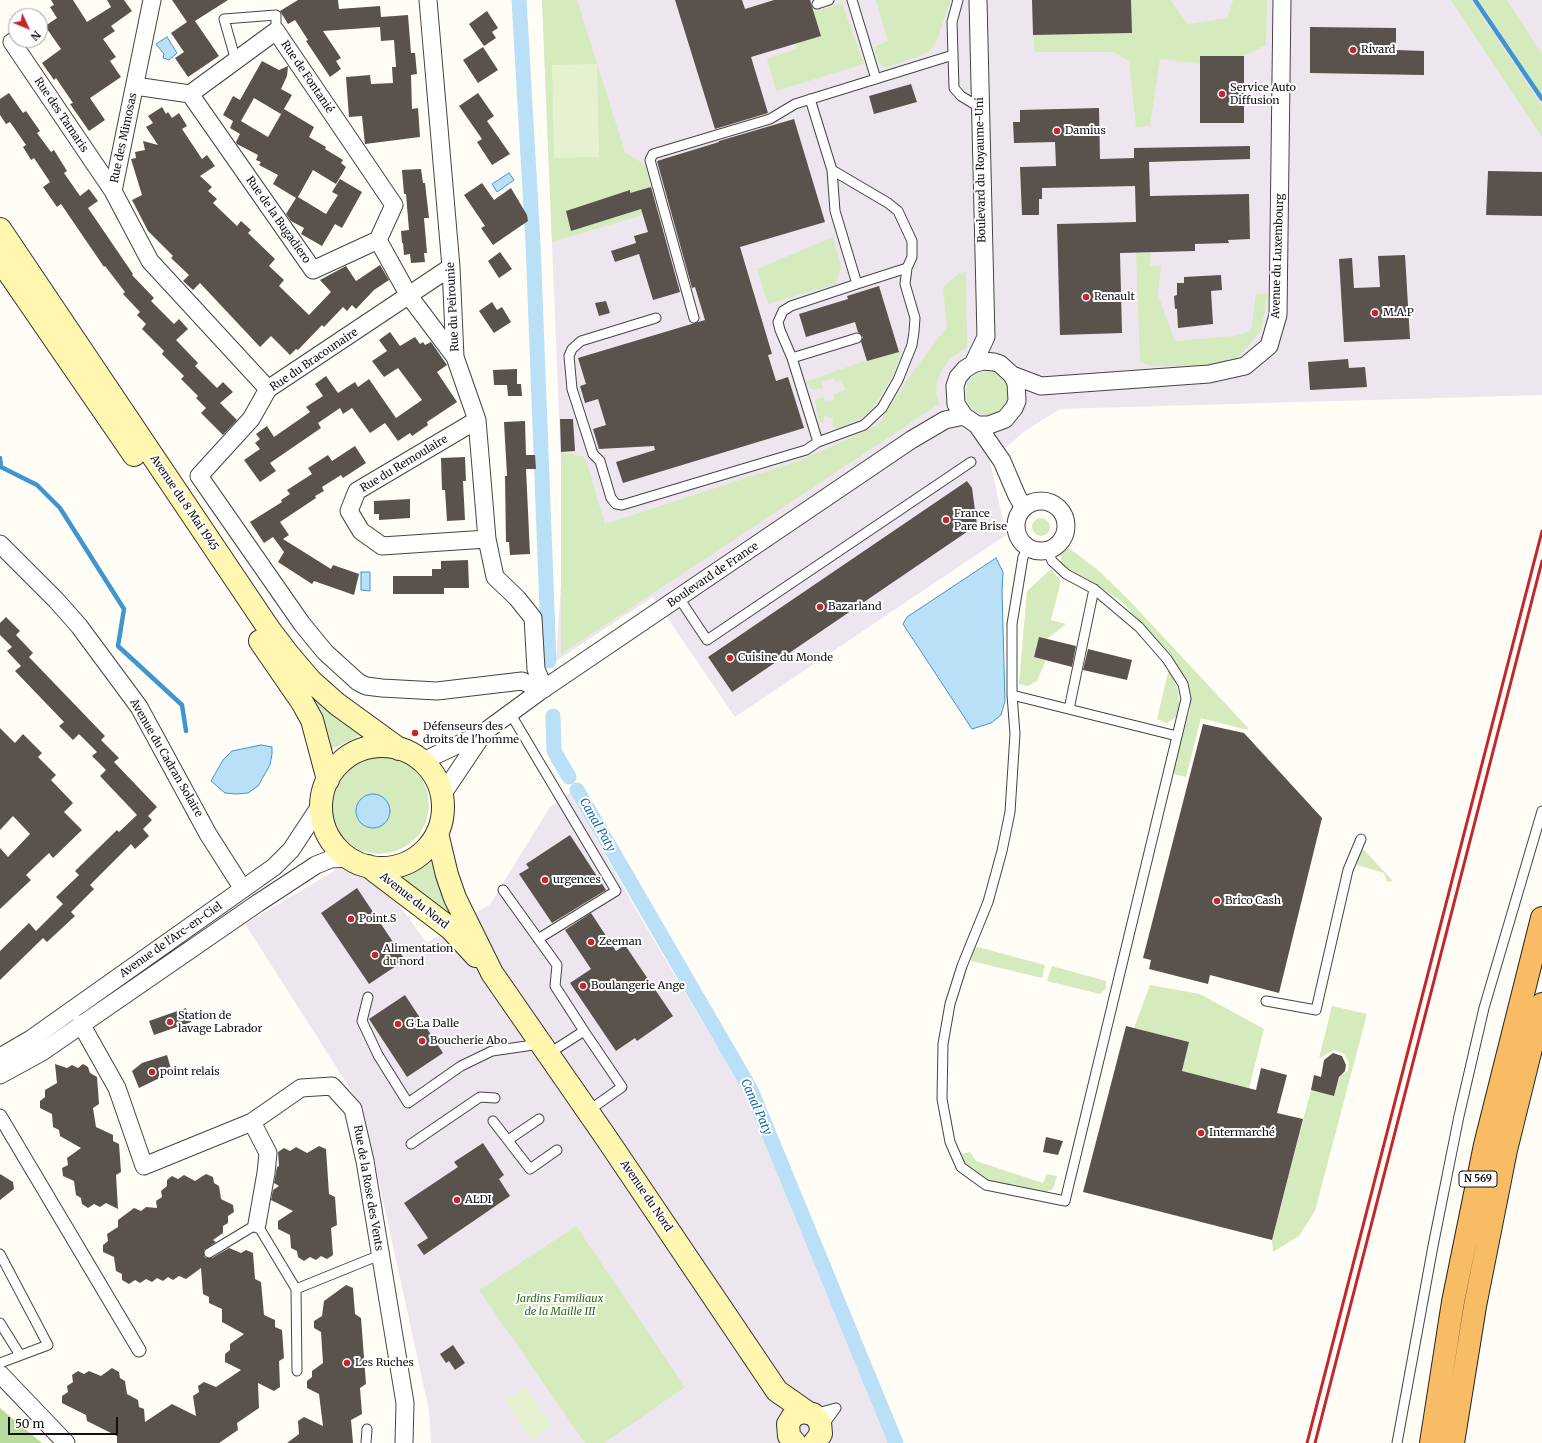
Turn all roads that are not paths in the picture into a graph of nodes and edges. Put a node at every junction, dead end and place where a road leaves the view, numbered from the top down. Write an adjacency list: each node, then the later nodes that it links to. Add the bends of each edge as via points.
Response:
1 (152, 0): 14 (street, Rue des Mimosas)
2 (428, 0): 23 (street, Rue du Peirounie)
3 (829, 0): 8 (lane)
4 (852, 0): 13 (lane)
5 (958, 0): 11 (lane, via 952,22)
6 (978, 0): 17 (street, Boulevard du Royaume-Uni)
7 (1282, 0): 35 (street, Avenue du Luxembourg, via 1278,315 1269,346 1245,366 1209,374)
8 (817, 4)
9 (276, 31): 12 (street, Rue de Fontanié); 12 (lane, via 276,15 224,19); 21 (street, Rue de Fontanié, via 394,205)
10 (16, 48): 19 (street, Rue des Tamaris)
11 (953, 55): 13 (lane); 17 (lane, via 954,88 961,96)
12 (236, 61): 15 (street, Rue de Fontanié)
13 (876, 79): 16 (lane)
14 (135, 86): 15 (street); 19 (street, Rue des Mimosas)
15 (190, 94): 21 (street, Rue de la Bugadiero, via 313,270)
16 (810, 99): 18 (lane); 28 (lane, via 795,104 770,119 650,156)
17 (979, 107): 30 (street, Boulevard du Royaume-Uni)
18 (832, 170): 24 (lane, via 898,211 912,242 912,257); 25 (lane, via 835,211)
19 (113, 191): 36 (street, Rue des Mimosas, via 150,261)
20 (0, 229): 59 (main road, Avenue du 8 Mai 1945, via 283,648 311,680 337,704)
21 (378, 240): 26 (street)
22 (0, 260): 61 (main road, Avenue du 8 Mai 1945, via 302,702 312,720)
23 (451, 267): 26 (street, Rue du Bracounaire); 31 (street, Rue du Peirounie)
24 (907, 268): 25 (lane); 43 (lane, via 905,284 915,318 914,332 912,345 898,380 882,408 868,421 851,431)
25 (858, 284): 32 (lane, via 791,306 783,312 778,322)
26 (409, 296): 31 (street); 36 (street, Rue du Bracounaire)
27 (656, 318): 43 (lane, via 581,341 572,348 569,356 572,390 592,454 600,461 611,498 616,504 622,505 806,450)
28 (694, 318)
29 (856, 338): 32 (lane)
30 (985, 341): 33 (street, Boulevard du Royaume-Uni); 34 (street)
31 (455, 357): 39 (street, Rue du Peirounie)
32 (792, 358): 43 (lane)
33 (973, 364): 34 (street, via 983,361); 37 (street, via 958,377)
34 (1006, 369): 35 (street, Avenue du Luxembourg); 38 (street, via 1016,383)
35 (1041, 386): 38 (street, Avenue du Luxembourg)
36 (268, 389): 53 (street, Rue du Bracounaire, via 250,419 199,476 302,624 325,652 358,682 366,686 437,691 522,681)
37 (955, 398): 40 (street); 41 (street, via 956,404)
38 (1017, 401): 42 (street, via 1010,414)
39 (477, 420): 47 (street, Rue du Peirounie); 47 (street, Rue du Remoulaire, via 357,491 349,511 361,531 382,546)
40 (945, 420): 41 (street, Boulevard de France); 52 (street, Boulevard de France, via 911,440)
41 (970, 420): 42 (street, via 989,425); 45 (street)
42 (998, 422): 45 (street)
43 (818, 442)
44 (971, 462): 52 (lane, via 707,640)
45 (1002, 462): 46 (street)
46 (1024, 508): 49 (street, via 1017,518 1016,526 1019,539); 50 (street, via 1036,501 1045,501 1054,504 1065,517 1067,526 1064,538)
47 (487, 539): 53 (street, Rue du Peirounie, via 495,577 533,618 536,669)
48 (0, 544): 69 (street, Avenue du Cadran Solaire, via 56,600 139,707 208,834)
49 (1028, 548): 50 (street); 54 (lane, via 1023,557 1012,624)
50 (1048, 551): 51 (lane, via 1052,561 1066,574)
51 (1094, 589): 55 (lane); 58 (lane, via 1139,627 1167,658 1183,684 1186,699)
52 (678, 598): 53 (street, Boulevard de France)
53 (541, 691): 56 (street, Boulevard de France)
54 (1012, 694): 55 (lane); 58 (lane, via 1015,734 1010,812 988,902 962,966 950,1004 943,1044 942,1099 950,1142 961,1167 986,1185 1066,1201)
55 (1069, 709): 58 (lane)
56 (510, 712): 57 (street, Boulevard de France); 72 (lane, via 616,891)
57 (483, 733): 60 (street, Boulevard de France); 62 (street, Boulevard de France)
58 (1177, 736)
59 (398, 748): 60 (main road); 61 (main road, via 375,746 358,751 343,761)
60 (423, 761): 62 (main road, via 436,777)
61 (328, 780): 63 (main road)
62 (442, 795): 65 (main road, via 443,814)
63 (322, 803): 67 (main road, via 323,819 328,834); 69 (street, Avenue de l'Arc-en-Ciel, via 291,850 274,867)
64 (1542, 811): 109 (lane, via 1484,1008 1459,1116)
65 (437, 833): 68 (main road, via 428,847 416,858 401,865 385,868); 73 (main road, Avenue du Nord, via 455,898)
66 (1361, 839): 75 (lane, via 1348,870 1316,1010)
67 (349, 858): 68 (main road); 77 (street, Avenue de l'Arc-en-Ciel, via 331,859 316,865)
68 (368, 866): 73 (main road, Avenue du Nord, via 451,929)
69 (243, 889): 80 (street, Avenue de l'Arc-en-Ciel, via 31,1039)
70 (503, 890): 72 (lane)
71 (1542, 918): 110 (highway, N 569, via 1485,1145 1453,1302)
72 (538, 939): 78 (lane, via 557,965 555,986)
73 (492, 973): 79 (main road, Avenue du Nord)
74 (368, 997): 79 (lane, via 362,1021 378,1055 408,1103 461,1066 492,1052)
75 (1266, 1001)
76 (1542, 1004): 111 (highway, N 569, via 1506,1150 1475,1306)
77 (81, 1024): 81 (street, Avenue de l'Arc-en-Ciel, via 42,1052); 87 (street, Rue de la Rose des Vents, via 117,1088 144,1166)
78 (584, 1031): 79 (lane); 83 (lane, via 622,1087)
79 (545, 1049): 83 (main road, Avenue du Nord)
80 (0, 1057)
81 (0, 1075)
82 (495, 1098): 89 (lane, via 480,1097)
83 (588, 1112): 102 (main road, Avenue du Nord)
84 (0, 1116): 97 (street)
85 (539, 1119): 88 (lane)
86 (494, 1120): 88 (lane)
87 (252, 1122): 91 (street, via 268,1153); 94 (street, Rue de la Rose des Vents, via 301,1088 332,1086 353,1109 365,1161)
88 (508, 1140): 90 (lane, via 530,1169)
89 (411, 1144)
90 (557, 1150)
91 (257, 1224): 92 (lane); 95 (lane)
92 (209, 1253)
93 (0, 1254): 98 (lane, via 48,1345)
94 (380, 1255): 95 (lane); 108 (street, Rue de la Rose des Vents, via 405,1403)
95 (296, 1289): 100 (lane)
96 (0, 1323): 98 (lane)
97 (139, 1350)
98 (20, 1355): 99 (lane)
99 (0, 1363)
100 (297, 1371)
101 (0, 1374): 106 (street)
102 (777, 1391): 104 (main road, Avenue du Nord); 105 (main road)
103 (367, 1429): 107 (lane)
104 (816, 1429): 105 (main road, via 793,1416)
105 (792, 1438)
106 (66, 1443)
107 (366, 1443)
108 (404, 1443)
109 (1398, 1443)
110 (1431, 1443)
111 (1454, 1443)

